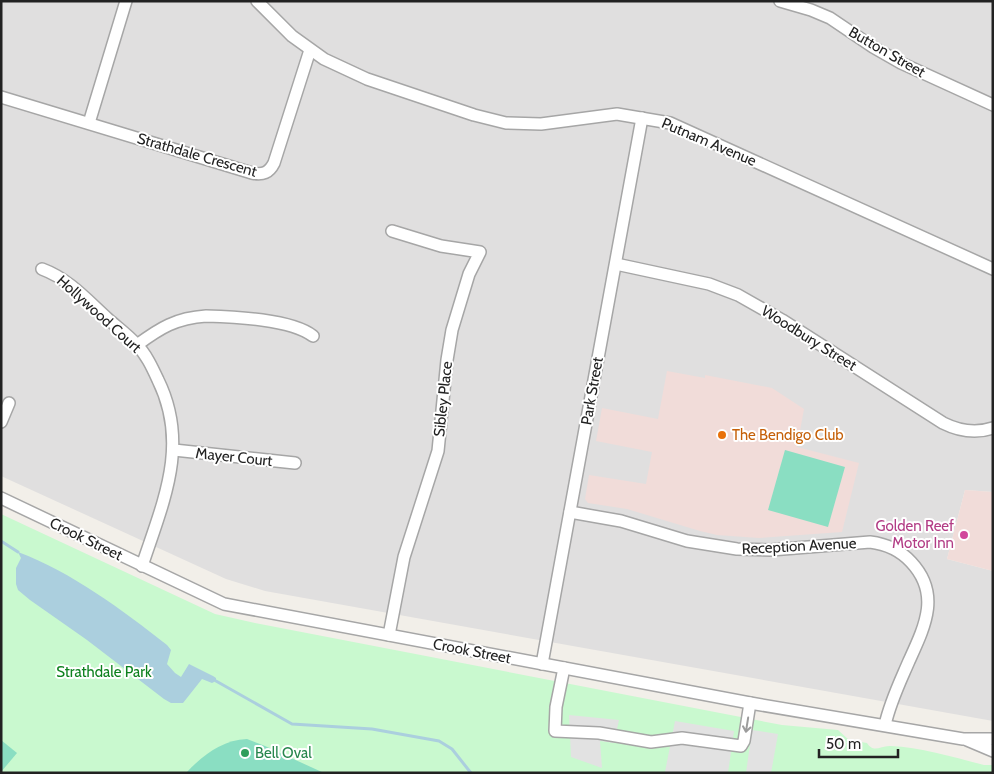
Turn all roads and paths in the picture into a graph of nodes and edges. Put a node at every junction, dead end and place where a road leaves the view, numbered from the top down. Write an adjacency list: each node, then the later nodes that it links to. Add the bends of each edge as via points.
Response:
1 (126, 1): 8 (street)
2 (257, 1): 4 (street, Putnam Avenue)
3 (780, 1): 6 (street, Button Street, via 830,18 901,63)
4 (310, 50): 7 (street, Putnam Avenue, via 367,78 489,119 541,124 610,114); 8 (street, Strathdale Crescent, via 274,163 264,173 252,173)
5 (1, 97): 8 (street, Strathdale Crescent)
6 (993, 105)
7 (642, 118): 10 (street, Park Street); 12 (street, Putnam Avenue, via 680,128)
8 (89, 123)
9 (392, 231): 23 (street, Sibley Place, via 441,246 480,252 452,330 438,451 404,557)
10 (616, 264): 17 (street, Woodbury Street, via 709,284 738,296 782,320 943,423 963,431); 21 (street, Park Street)
11 (42, 269): 14 (street, Hollywood Court, via 67,282)
12 (993, 269)
13 (314, 336): 14 (street, via 290,324 192,316 162,327)
14 (137, 345): 18 (street, Hollywood Court, via 154,370 167,401)
15 (8, 403): 16 (street)
16 (1, 422)
17 (993, 428)
18 (174, 450): 19 (street, Mayer Court); 22 (street, Hollywood Court, via 167,486)
19 (295, 463)
20 (1, 498): 22 (street, Crook Street)
21 (570, 512): 24 (street, Park Street); 27 (street, Reception Avenue, via 621,521 687,541 737,549 771,550 870,542 897,550 921,575 928,605 925,623)
22 (142, 566): 23 (street, Crook Street, via 224,604)
23 (389, 635): 24 (street, Crook Street)
24 (542, 664): 25 (street, Crook Street)
25 (564, 668): 26 (street, Crook Street); 26 (street, one-way to 25, via 741,746 682,738 651,742 599,733 555,731)
26 (750, 703): 27 (street, Crook Street)
27 (884, 725): 28 (street, Crook Street)
28 (963, 739): 29 (street, Crook Street); 30 (street, Crook Street)
29 (993, 739)
30 (993, 751)

